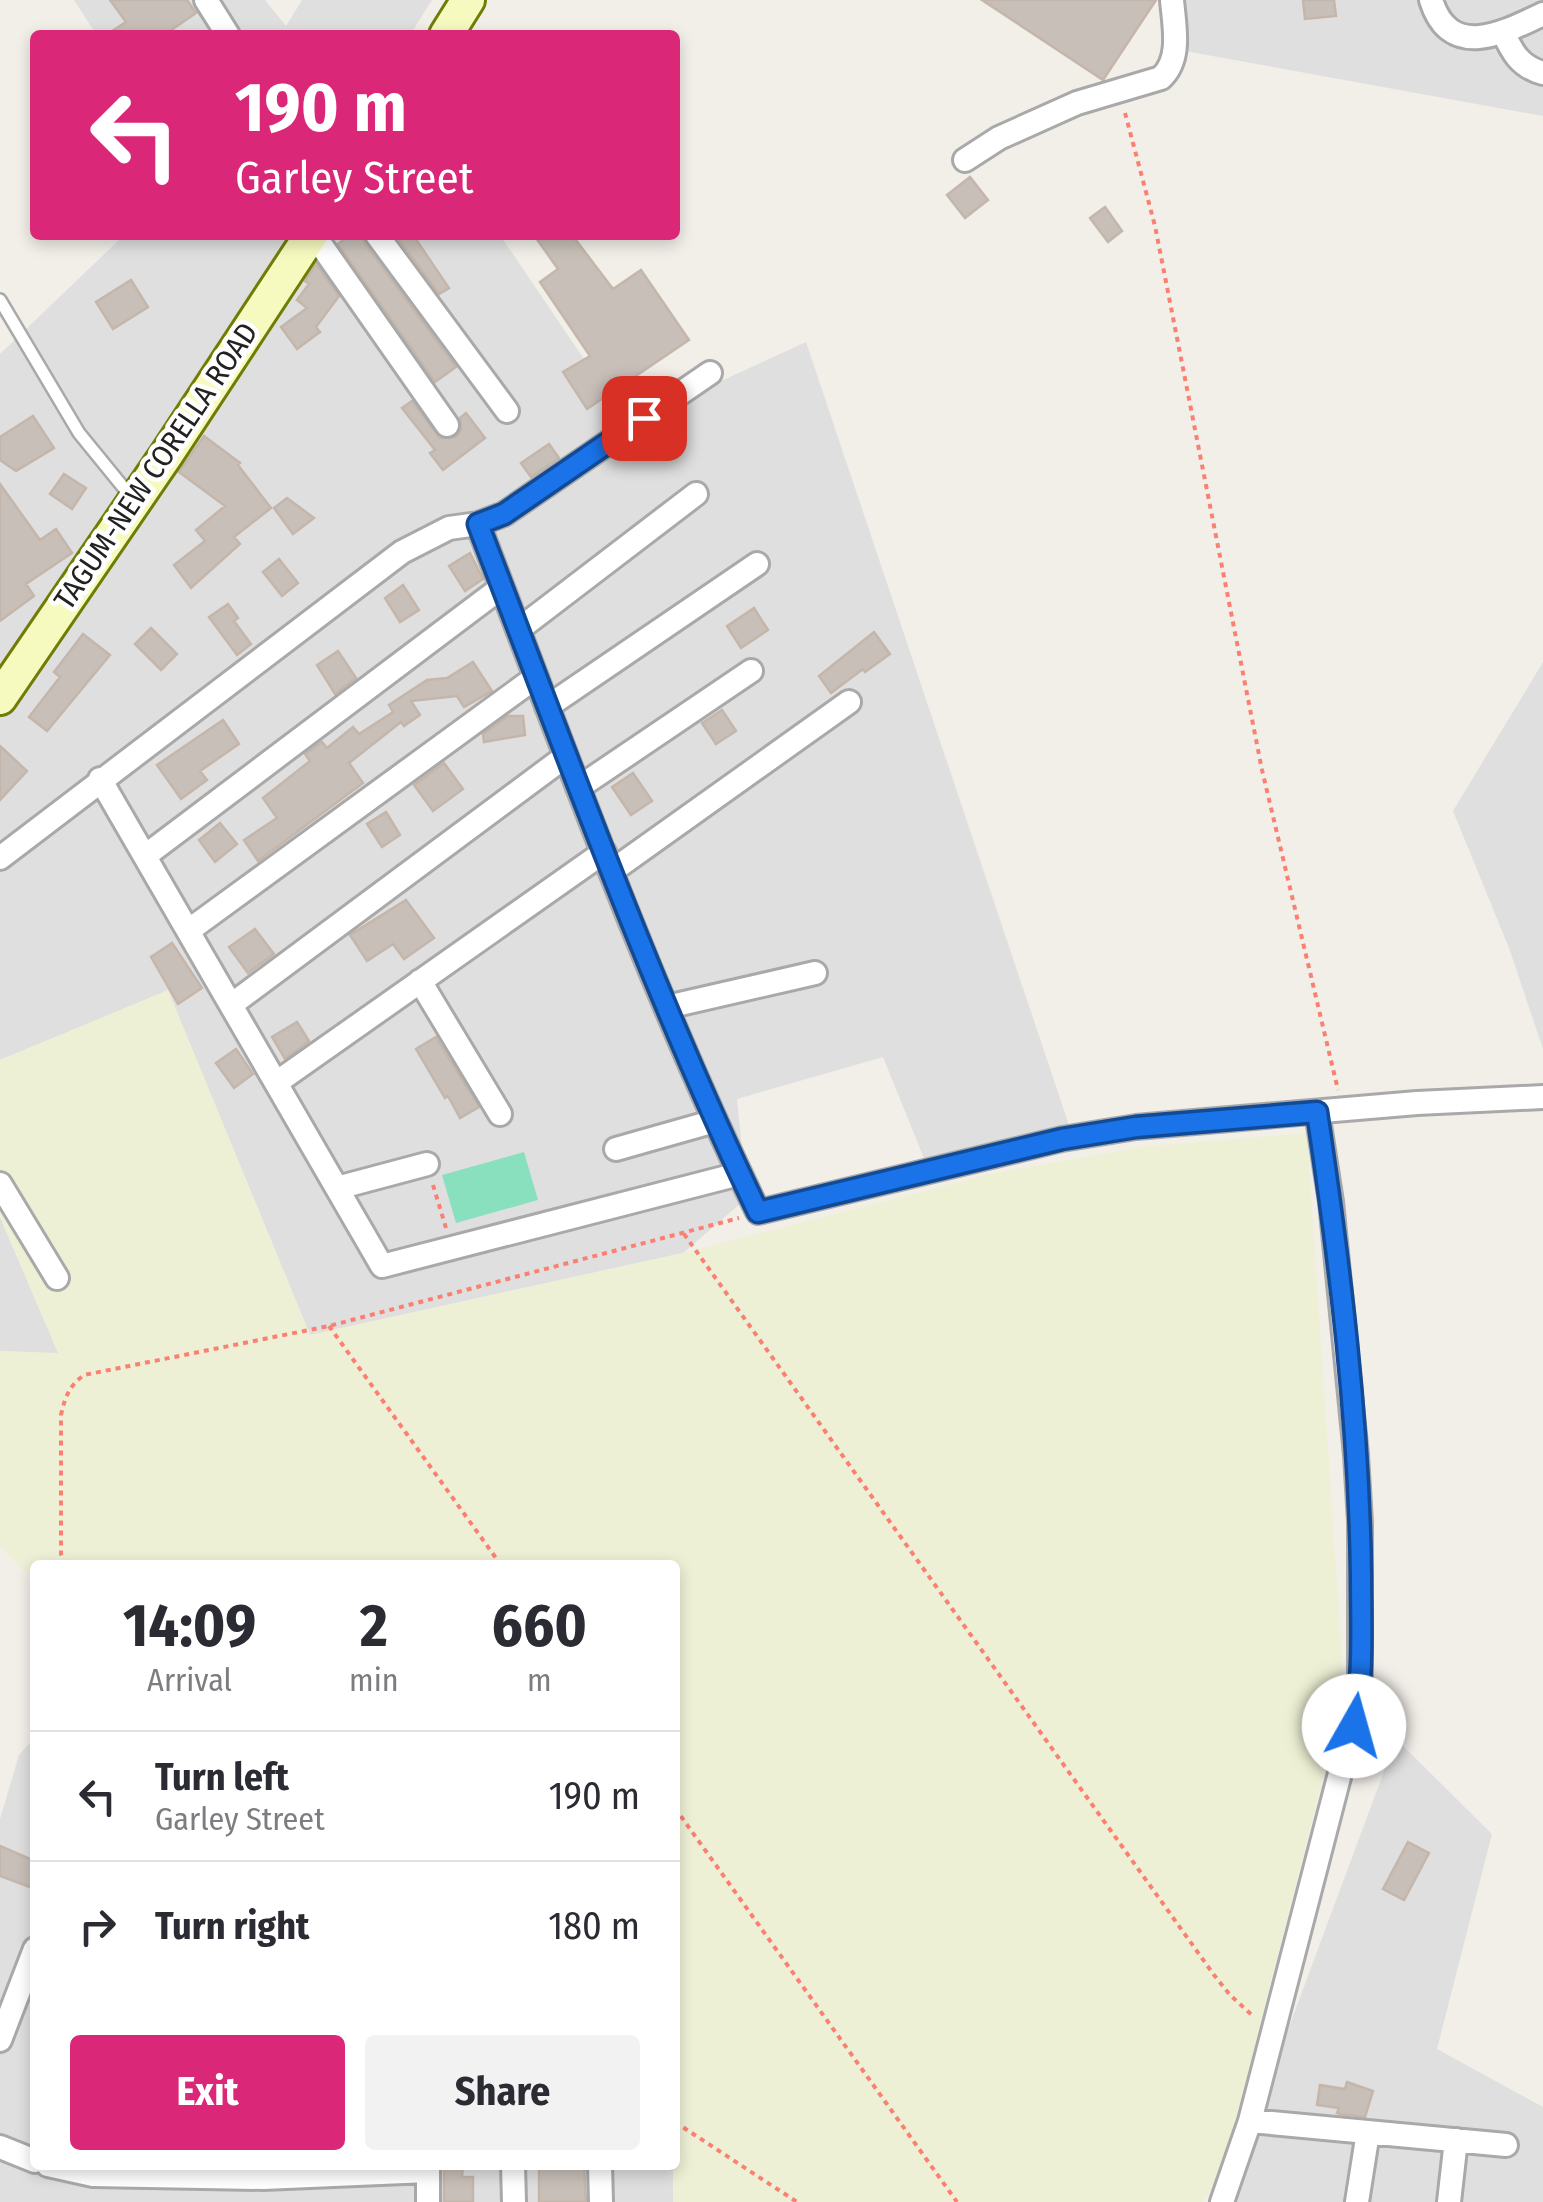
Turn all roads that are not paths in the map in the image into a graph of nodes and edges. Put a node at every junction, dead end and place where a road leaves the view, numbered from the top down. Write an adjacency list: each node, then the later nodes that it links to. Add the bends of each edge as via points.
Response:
1 (206, 0): 6 (street)
2 (468, 0): 7 (main road)
3 (1172, 0): 10 (street, via 1175,41 1167,73 1030,123)
4 (1431, 0): 8 (street, via 1453,33 1467,38)
5 (1543, 14): 8 (street)
6 (225, 30)
7 (449, 30)
8 (1503, 32): 9 (street, via 1517,59)
9 (1543, 73)
10 (964, 160)
11 (310, 240): 19 (main road, TAGUM-NEW CORELLA ROAD)
12 (317, 240): 17 (street)
13 (381, 240): 16 (street)
14 (0, 300): 19 (lane, via 79,433)
15 (710, 373): 20 (street, via 515,507)
16 (507, 411)
17 (448, 425)
18 (696, 494): 23 (street)
19 (134, 501): 26 (main road, TAGUM-NEW CORELLA ROAD)
20 (478, 524): 22 (street); 30 (street, via 448,528 402,552)
21 (758, 564): 28 (street)
22 (502, 587): 23 (street); 32 (street)
23 (518, 630): 25 (street)
24 (751, 672): 31 (street)
25 (536, 677): 28 (street); 35 (street)
26 (0, 698)
27 (849, 702): 34 (street)
28 (548, 707): 29 (street)
29 (566, 756): 31 (street); 38 (street)
30 (100, 780): 32 (street); 33 (street)
31 (578, 788): 34 (street)
32 (144, 856): 35 (street)
33 (0, 858)
34 (608, 862): 37 (street); 39 (street)
35 (188, 931): 38 (street)
36 (815, 973): 39 (street)
37 (420, 982): 40 (street); 43 (street)
38 (231, 1004): 40 (street)
39 (667, 1006): 44 (street)
40 (276, 1083): 49 (street)
41 (1543, 1098): 42 (street)
42 (1317, 1112): 47 (street, via 1062,1139 758,1212); 53 (street, via 1356,1456 1360,1696)
43 (500, 1114)
44 (715, 1120): 45 (street); 47 (street)
45 (616, 1149)
46 (426, 1164): 49 (street)
47 (740, 1174): 49 (street, via 382,1266)
48 (0, 1184): 50 (street)
49 (337, 1188)
50 (57, 1278)
51 (30, 1961): 52 (street)
52 (0, 2040)
53 (1250, 2121): 54 (street); 70 (street)
54 (1368, 2132): 55 (street); 71 (street)
55 (1456, 2140): 56 (street); 72 (street)
56 (1506, 2145)
57 (0, 2147): 58 (street)
58 (30, 2159)
59 (70, 2170): 60 (street)
60 (141, 2170): 65 (street)
61 (306, 2170): 65 (street)
62 (428, 2170): 67 (street)
63 (513, 2170): 68 (street)
64 (600, 2170): 69 (street)
65 (263, 2171): 66 (street)
66 (262, 2202)
67 (428, 2202)
68 (514, 2202)
69 (601, 2202)
70 (1222, 2202)
71 (1357, 2202)
72 (1448, 2202)

